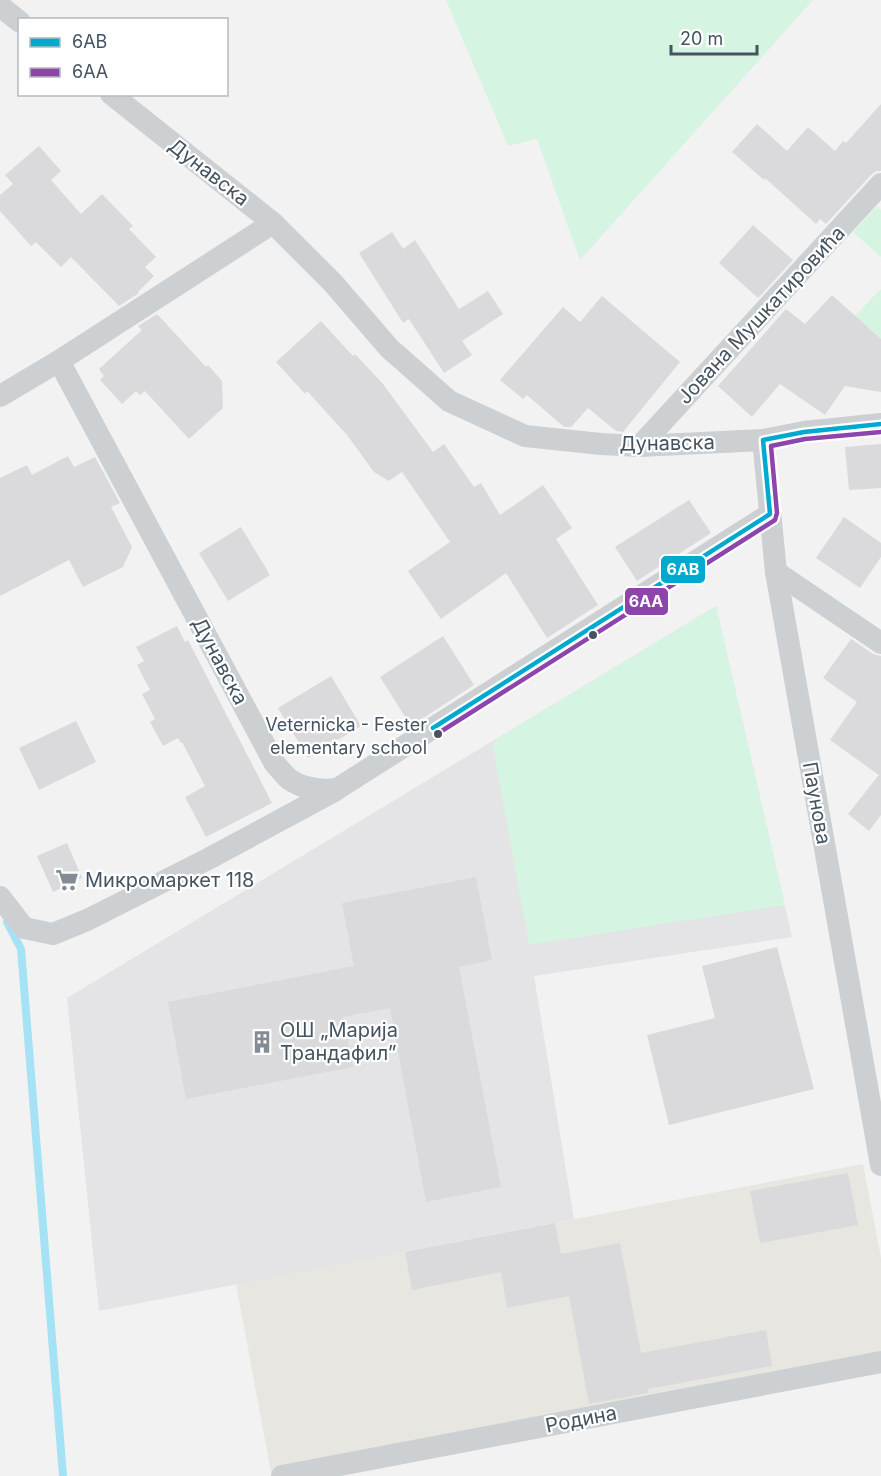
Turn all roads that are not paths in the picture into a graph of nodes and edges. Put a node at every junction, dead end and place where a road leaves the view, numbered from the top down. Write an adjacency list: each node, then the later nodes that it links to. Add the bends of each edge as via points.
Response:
1 (0, 6): 2 (street)
2 (18, 20)
3 (114, 96): 5 (street, Дунавска)
4 (881, 184): 10 (street, Јована Мушкатировића)
5 (273, 223): 6 (street); 10 (street, Дунавска, via 333,283 389,348 449,401 525,436)
6 (59, 361): 7 (street); 14 (street, Дунавска, via 276,764 289,779 307,788)
7 (0, 396)
8 (881, 424): 9 (street, Дунавска)
9 (763, 440): 10 (street, Дунавска); 11 (street, Паунова)
10 (640, 446)
11 (770, 514): 12 (street, Паунова); 14 (street)
12 (776, 572): 13 (street); 16 (street, Паунова)
13 (881, 643)
14 (337, 789): 15 (street, via 210,858 53,934 24,928)
15 (0, 897)
16 (881, 1165)
17 (881, 1362): 18 (street, Родина)
18 (282, 1476)

